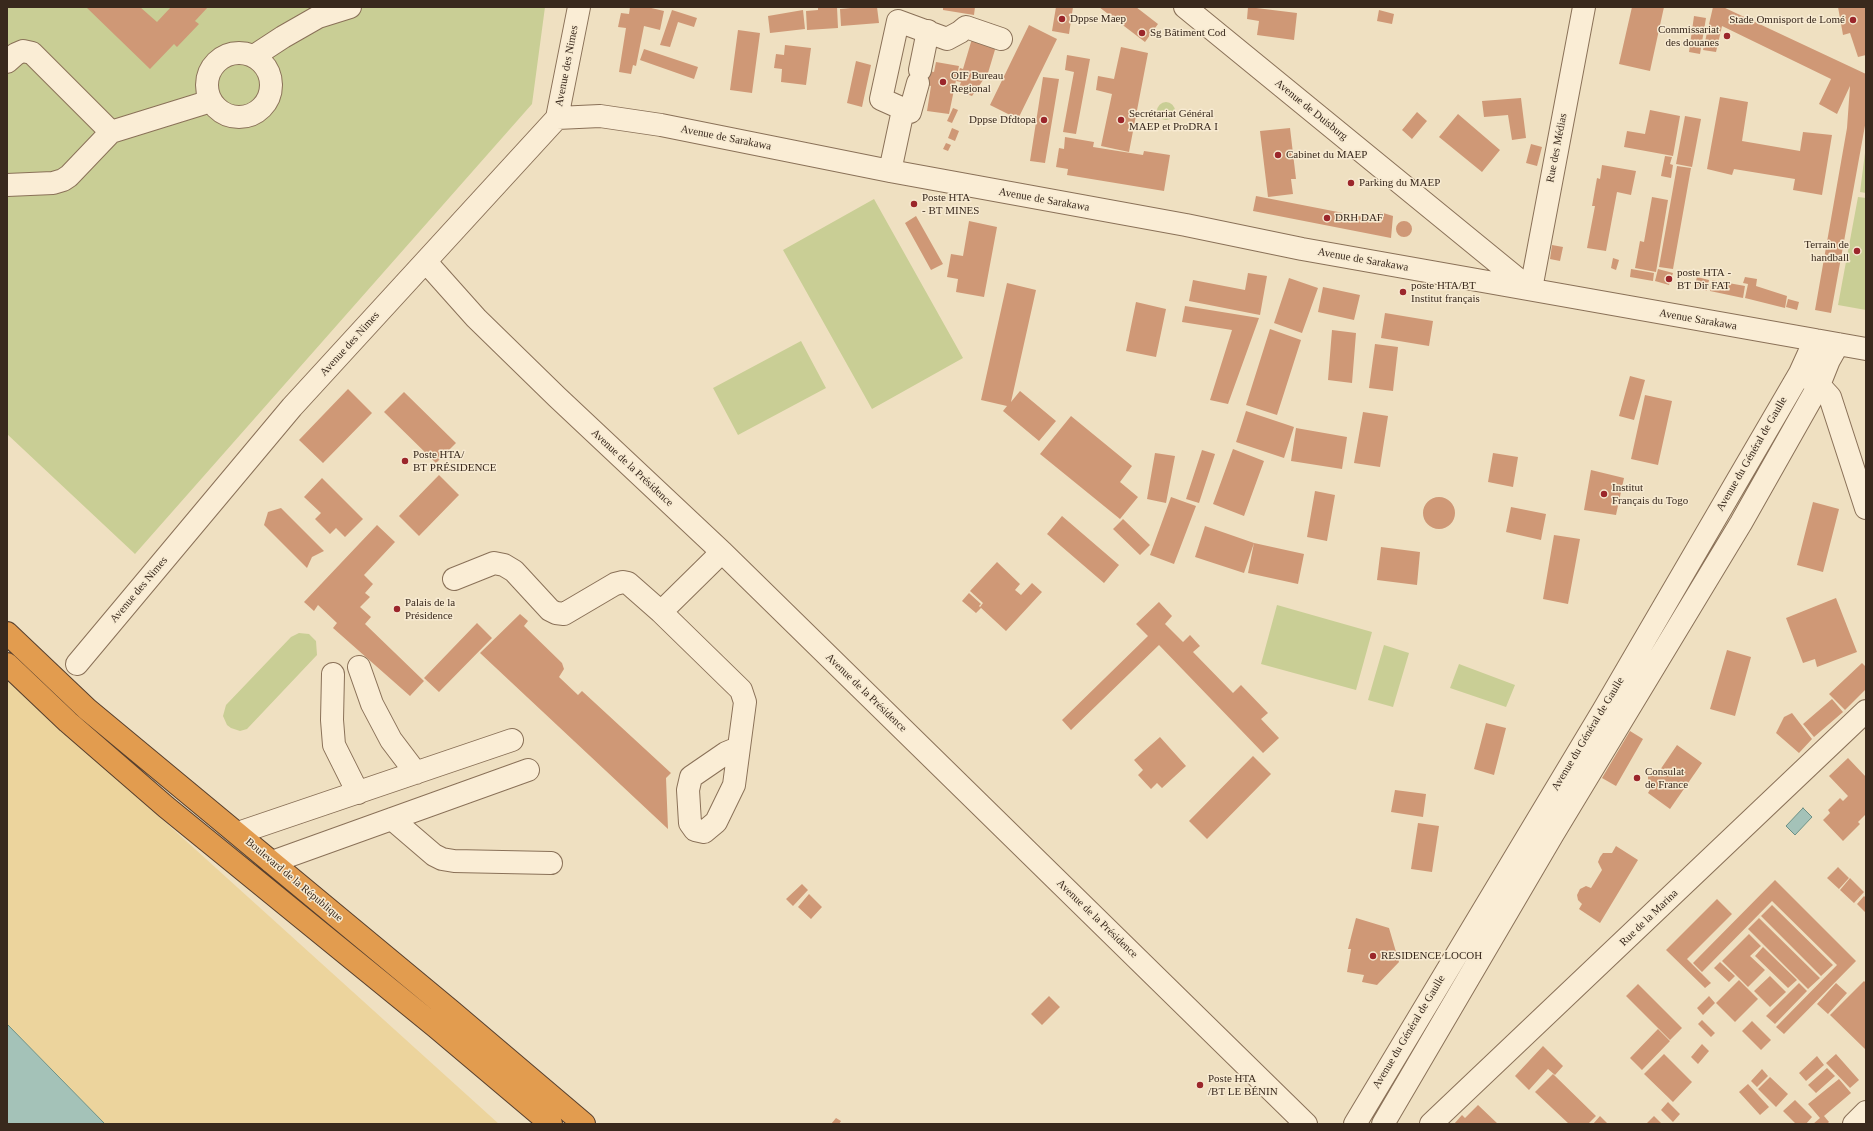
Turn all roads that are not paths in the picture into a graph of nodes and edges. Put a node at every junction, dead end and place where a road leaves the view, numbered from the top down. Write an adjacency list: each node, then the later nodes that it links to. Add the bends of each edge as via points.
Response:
1 (350, 7): 7 (street, via 318,17)
2 (579, 7): 11 (street, Avenue des Nimes)
3 (1185, 7): 16 (street, Avenue de Duisburg)
4 (1584, 7): 16 (street, Rue des Médias)
5 (928, 31): 6 (street, via 947,39 966,26); 10 (street, via 910,112); 10 (street, via 898,21 881,99)
6 (1001, 39)
7 (254, 56): 9 (street, via 236,52 227,54 216,62 208,74 206,83); 9 (street, via 264,65 271,77 270,96 259,110 251,115 233,117 217,108)
8 (7, 62): 12 (street, via 23,51 32,53)
9 (211, 101): 12 (street)
10 (902, 110): 13 (street)
11 (557, 118): 13 (street, Avenue de Sarakawa, via 600,116 661,125); 15 (street, Avenue des Nimes)
12 (111, 132): 14 (street, via 63,180 53,183)
13 (890, 172): 16 (street, Avenue de Sarakawa)
14 (7, 185)
15 (426, 262): 23 (street, Avenue de la Présidence, via 487,328); 28 (street, Avenue des Nimes, via 292,407)
16 (1531, 289): 17 (street, Avenue Sarakawa)
17 (1815, 340): 18 (street, Avenue Sarakawa); 20 (street, Avenue du Général de Gaulle)
18 (1838, 344): 19 (street, Avenue Sarakawa); 21 (street, Avenue du Général de Gaulle)
19 (1866, 349)
20 (1800, 373): 21 (street); 31 (street, Avenue du Général de Gaulle)
21 (1819, 385): 22 (street, via 1833,404); 33 (street, Avenue du Général de Gaulle, via 1741,523)
22 (1866, 508)
23 (722, 552): 25 (street); 48 (street, Avenue de la Présidence)
24 (454, 579): 25 (street, via 494,563 504,565 514,571 550,610 564,614 615,584 623,582 628,583)
25 (661, 612): 36 (street, via 742,690 745,702)
26 (7, 632): 42 (highway, Boulevard de la République, via 87,709)
27 (7, 664): 46 (highway, Boulevard de la République, via 68,722 166,807)
28 (77, 664)
29 (359, 667): 39 (street, via 372,704 388,734)
30 (333, 674): 40 (street, via 334,745)
31 (1603, 711): 33 (street); 35 (street, Avenue du Général de Gaulle)
32 (1866, 711): 51 (street, Rue de la Marina)
33 (1622, 720): 37 (street, Avenue du Général de Gaulle)
34 (512, 740): 39 (street)
35 (1580, 747): 37 (street); 49 (street, Avenue du Général de Gaulle)
36 (738, 748)
37 (1600, 757): 50 (street, Avenue du Général de Gaulle)
38 (528, 770): 41 (street)
39 (416, 773): 40 (street)
40 (358, 793): 42 (street)
41 (392, 819): 43 (street); 44 (street, via 442,859)
42 (238, 834): 43 (highway, Boulevard de la République)
43 (272, 862): 47 (highway, Boulevard de la République)
44 (551, 863)
45 (1866, 1112): 52 (street)
46 (551, 1124)
47 (584, 1124)
48 (1306, 1124)
49 (1355, 1124)
50 (1383, 1124)
51 (1431, 1124)
52 (1854, 1124)

